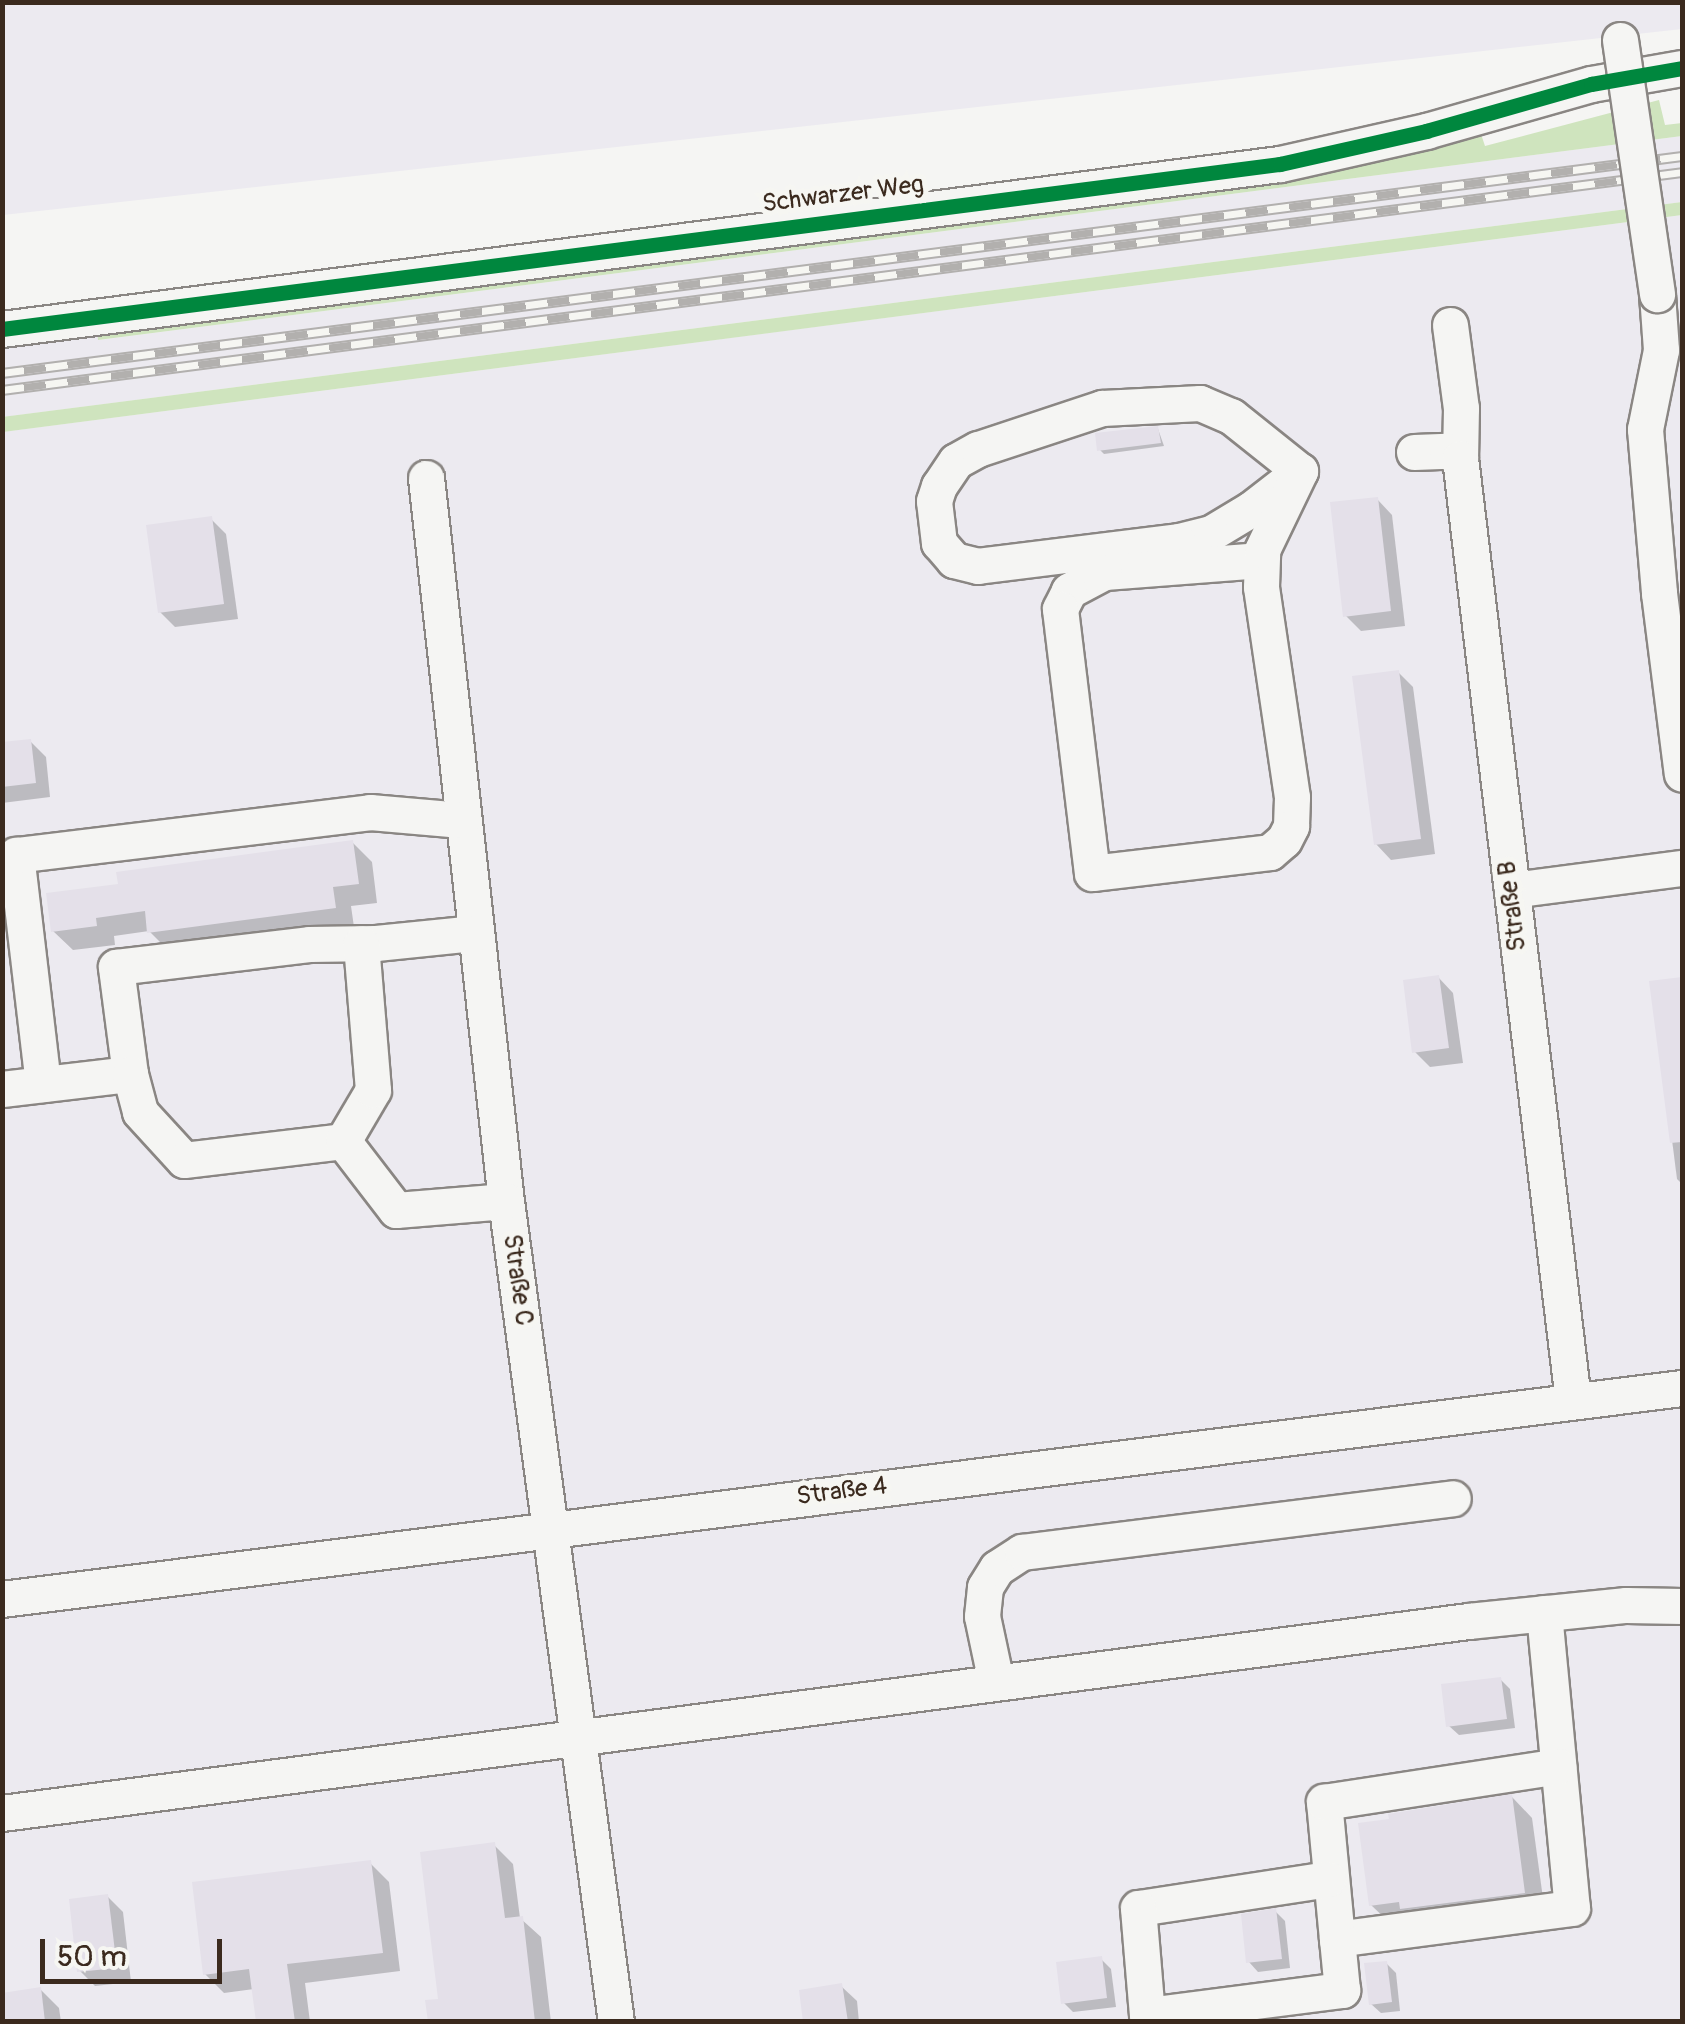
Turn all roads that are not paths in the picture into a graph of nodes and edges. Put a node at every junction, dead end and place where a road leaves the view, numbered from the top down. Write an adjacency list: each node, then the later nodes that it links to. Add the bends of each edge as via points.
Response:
1 (1620, 40): 10 (street, bridge, via 1661,350 1645,428)
2 (1682, 68): 4 (street, Schwarzer Weg, via 1592,84 1280,164)
3 (1450, 325): 6 (street, Straße B)
4 (2, 330)
5 (1414, 452): 6 (street, via 1447,451)
6 (1460, 458): 14 (street, Straße B)
7 (1300, 470): 7 (street, via 1224,525 1178,542 978,566 954,560 938,544 934,522 934,500 956,461 1102,408 1200,403 1231,416); 9 (street)
8 (426, 478): 11 (street, Straße C)
9 (1262, 560): 9 (street, via 1292,797 1284,840 1270,852 1092,873 1060,609 1069,591 1104,572)
10 (1682, 774)
11 (462, 820): 12 (street, via 370,812); 15 (street, Straße C)
12 (9, 856): 18 (street)
13 (1682, 868): 14 (street)
14 (1512, 890): 23 (street, Straße B)
15 (475, 933): 16 (street); 21 (street, Straße C)
16 (361, 943): 17 (street, via 116,967); 20 (street, via 374,1090)
17 (130, 1074): 18 (street); 20 (street, via 140,1112 184,1160)
18 (43, 1084): 19 (street)
19 (2, 1089)
20 (342, 1141): 21 (street, via 396,1210)
21 (506, 1201): 25 (street, Straße C)
22 (1682, 1388): 23 (street, Straße 4)
23 (1573, 1400): 25 (street, Straße 4)
24 (1453, 1498): 29 (street, via 1022,1552 997,1568 985,1587 982,1616)
25 (550, 1528): 26 (street, Straße 4); 30 (street, Straße C)
26 (2, 1599)
27 (1682, 1606): 28 (street)
28 (1544, 1613): 29 (street); 31 (street)
29 (996, 1682): 30 (street)
30 (579, 1739): 32 (street); 35 (street, Straße C)
31 (1558, 1766): 33 (street, via 1324,1802); 34 (street, via 1572,1908)
32 (2, 1813)
33 (1328, 1878): 34 (street); 34 (street, via 1138,1908 1147,2015 1342,1990)
34 (1337, 1939)
35 (616, 2022)

